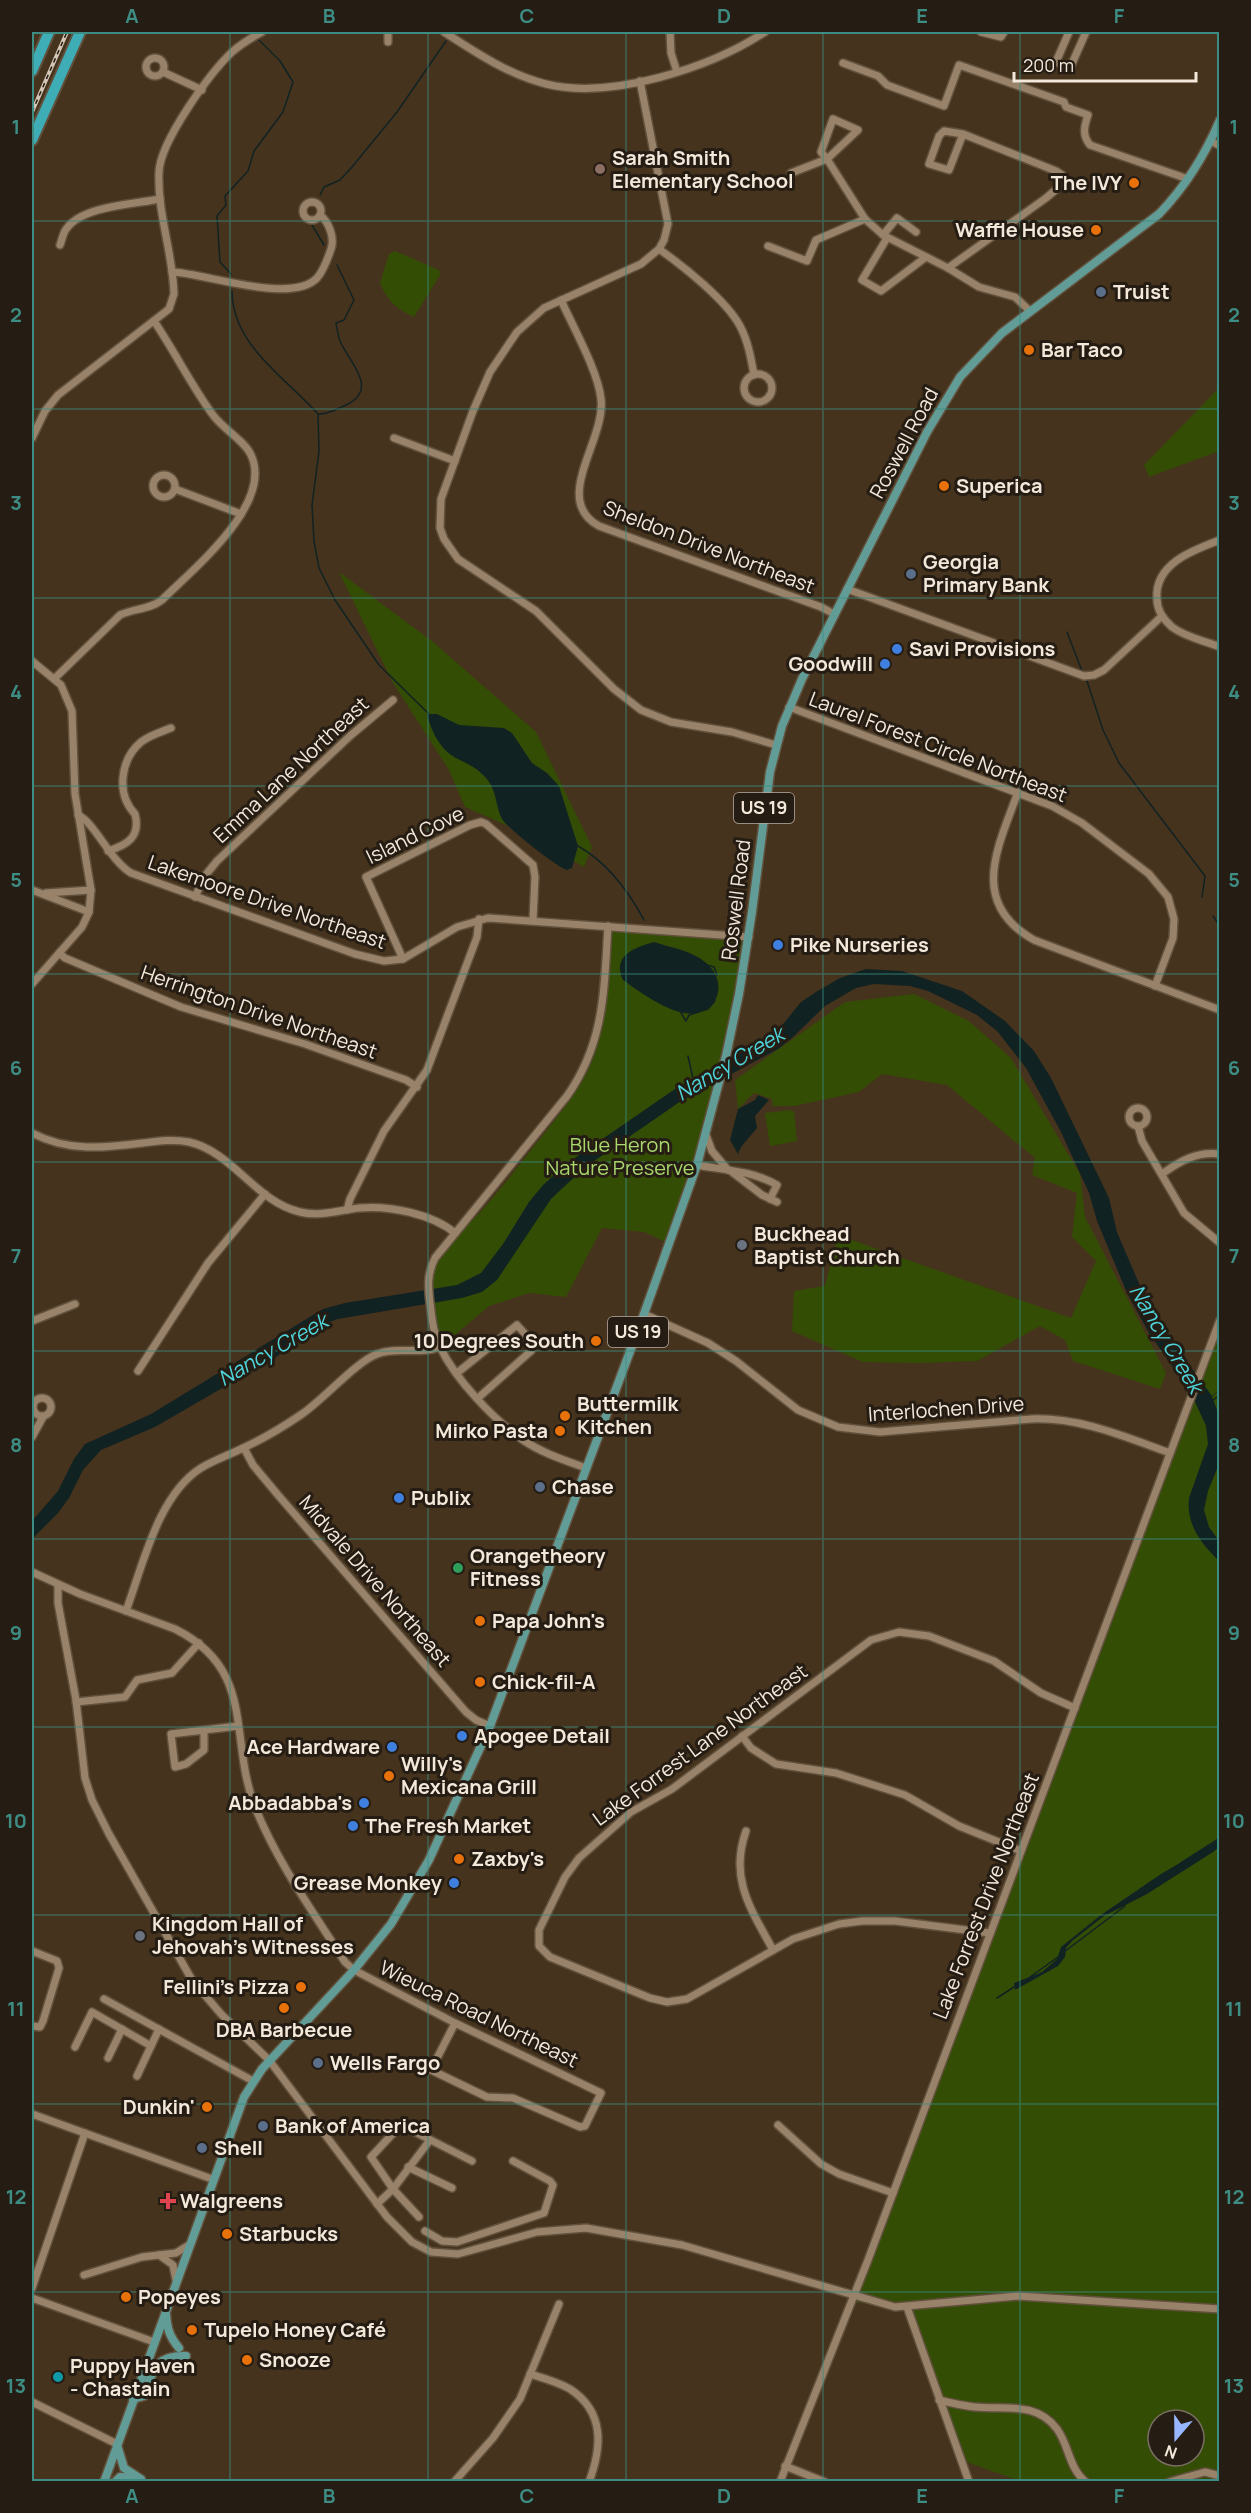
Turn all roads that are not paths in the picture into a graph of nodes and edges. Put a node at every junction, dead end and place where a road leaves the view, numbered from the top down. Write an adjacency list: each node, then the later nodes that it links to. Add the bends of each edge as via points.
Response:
1 (49, 32): 14 (highway)
2 (80, 32): 21 (highway)
3 (262, 32): 18 (street, via 234,50)
4 (388, 32): 12 (street)
5 (446, 32): 17 (street, via 488,59 546,84 588,89)
6 (670, 32): 16 (street)
7 (765, 32): 16 (street, via 723,55)
8 (981, 32): 9 (street, via 1001,38)
9 (1004, 32)
10 (1068, 32): 11 (street, via 1056,62 1070,68)
11 (1086, 32)
12 (388, 42)
13 (843, 63): 26 (street, via 878,76 887,85 944,106 959,65 1064,102 1066,107 1088,115 1084,139 1090,145)
14 (32, 71)
15 (163, 72): 18 (street)
16 (676, 72): 17 (street)
17 (640, 81): 34 (street, via 668,215 667,232)
18 (202, 90): 27 (street, via 163,150)
19 (1220, 120): 22 (main road, Roswell Road / US 19)
20 (963, 135): 20 (street, via 944,131 929,164 949,171); 36 (street, via 1062,175 1046,198)
21 (32, 140)
22 (1211, 141): 23 (street); 26 (main road, Roswell Road / US 19)
23 (1220, 146)
24 (827, 159): 24 (street, via 821,152 833,119 858,130); 25 (street); 29 (street)
25 (791, 173)
26 (1188, 179): 39 (main road, Roswell Road / US 19, via 1141,230)
27 (160, 199): 32 (street, via 91,212 65,229); 37 (street)
28 (320, 215): 37 (street, via 328,226 332,244 327,261 310,283 282,289)
29 (865, 219): 31 (street); 33 (street, via 816,240 807,261)
30 (916, 232): 31 (street, via 897,218)
31 (885, 236): 35 (street); 35 (street, via 862,280 881,291)
32 (60, 245)
33 (768, 246)
34 (659, 249): 38 (street, via 641,264); 41 (street, via 732,313 746,339)
35 (926, 257): 36 (street)
36 (948, 268): 39 (street, via 979,287 1015,297)
37 (172, 272): 40 (street, via 173,302)
38 (561, 300): 44 (street, via 530,318 504,348 480,394); 49 (street, Sheldon Drive Northeast, via 602,399 600,428 578,490 585,516 599,526)
39 (1030, 311): 48 (main road, Roswell Road / US 19, via 980,354 943,402)
40 (154, 321): 42 (street, via 58,395); 46 (street, via 214,416 251,455 255,483)
41 (754, 375): 41 (street, via 746,381 745,392 751,400 762,401 770,395 771,384 765,376)
42 (32, 438)
43 (394, 438): 44 (street)
44 (455, 461): 57 (street, via 441,499 439,517 444,539 458,559 536,611 614,689 641,710 671,722 732,732)
45 (175, 489): 46 (street)
46 (241, 514): 53 (street, via 223,539 162,600 150,608 120,615)
47 (1220, 540): 50 (street, via 1176,561 1165,571 1158,582 1156,597)
48 (847, 589): 49 (main road, Roswell Road / US 19); 50 (street, via 1084,676 1104,670)
49 (834, 614): 55 (main road, Roswell Road / US 19)
50 (1162, 616): 51 (street, via 1175,629)
51 (1220, 647)
52 (32, 661): 53 (street)
53 (54, 678): 59 (street, via 66,693 72,711)
54 (393, 700): 64 (street, Emma Lane Northeast, via 217,861)
55 (789, 707): 57 (main road, Roswell Road / US 19); 58 (street, Laurel Forest Circle Northeast)
56 (171, 728): 60 (street, via 142,742 131,753 124,770 123,793 135,814 136,832 132,840)
57 (776, 745): 69 (main road, Roswell Road / US 19, via 765,799)
58 (1018, 792): 73 (street, Laurel Forest Circle Northeast, via 1082,823 1162,888 1172,908 1174,930); 73 (street, via 993,867 994,892 1005,916 1034,940)
59 (78, 815): 60 (street, Lakemoore Drive Northeast, via 88,821); 62 (street)
60 (108, 851): 64 (street, Lakemoore Drive Northeast, via 131,873)
61 (32, 890): 63 (street)
62 (91, 890): 63 (street); 65 (street)
63 (43, 893): 65 (street)
64 (195, 897): 71 (street, Lakemoore Drive Northeast, via 355,954 384,961)
65 (89, 912): 70 (street, via 82,927)
66 (479, 920): 67 (street, Lakemoore Drive Northeast); 71 (street, Lakemoore Drive Northeast, via 457,927); 75 (street, via 477,937 447,1020)
67 (533, 920): 68 (street, Lakemoore Drive Northeast); 71 (street, Island Cove, via 533,865 486,824 470,825 366,877)
68 (608, 926): 69 (street, Lakemoore Drive Northeast); 85 (street, via 601,1020 585,1068 567,1096)
69 (749, 937): 78 (main road, Roswell Road / US 19)
70 (59, 953): 72 (street); 75 (street, Herrington Drive Northeast, via 181,1007 305,1044)
71 (403, 959)
72 (32, 982)
73 (1155, 986): 74 (street)
74 (1220, 1010)
75 (417, 1087): 84 (street, via 384,1131)
76 (1138, 1126): 82 (street, via 1142,1141)
77 (32, 1133): 83 (street, via 62,1145 87,1148 169,1140 190,1142 206,1148)
78 (706, 1134): 80 (main road, Roswell Road / US 19); 81 (street, via 712,1151)
79 (1220, 1154): 82 (street, via 1194,1156)
80 (697, 1166): 81 (street); 88 (main road, Roswell Road / US 19)
81 (730, 1171): 81 (street, via 748,1173 777,1185 774,1201)
82 (1162, 1174): 86 (street, via 1184,1213)
83 (265, 1194): 84 (street, via 302,1213); 92 (street, via 208,1263)
84 (347, 1210): 85 (street, via 374,1207 400,1211)
85 (455, 1233): 91 (street, via 430,1267 427,1284)
86 (1220, 1243)
87 (75, 1304): 90 (street)
88 (644, 1314): 99 (street, Interlochen Drive, via 708,1343 798,1410 838,1427 880,1432 1056,1419 1090,1426); 100 (main road, Roswell Road / US 19)
89 (1220, 1320): 99 (street, Lake Forrest Drive Northeast)
90 (32, 1321)
91 (440, 1347): 93 (street); 98 (street, via 373,1356 303,1413)
92 (138, 1371)
93 (457, 1372): 94 (street); 94 (street, via 517,1325 534,1344)
94 (478, 1398): 100 (street, via 525,1441)
95 (33, 1402): 96 (street, via 33,1411); 96 (street, via 43,1398 50,1403 51,1412)
96 (43, 1417): 97 (street)
97 (32, 1437)
98 (244, 1448): 103 (street, via 200,1469 173,1494 161,1515); 108 (street, Midvale Drive Northeast, via 278,1496 466,1712)
99 (1170, 1453): 106 (street, Lake Forrest Drive Northeast)
100 (586, 1468): 108 (main road, Roswell Road / US 19)
101 (33, 1573): 102 (street, Wieuca Road Northeast)
102 (58, 1585): 103 (street, Wieuca Road Northeast); 105 (street)
103 (126, 1611): 104 (street, Wieuca Road Northeast, via 175,1629)
104 (199, 1643): 105 (street, via 172,1673 137,1680 125,1697); 107 (street, Wieuca Road Northeast, via 216,1659 230,1683)
105 (76, 1702): 125 (street, via 88,1790 109,1834 192,1980)
106 (1075, 1707): 110 (street, Lake Forrest Lane Northeast, via 1041,1693 994,1661 929,1635 899,1632 863,1645); 112 (street, Lake Forrest Drive Northeast)
107 (238, 1726): 109 (street); 116 (street, Wieuca Road Northeast, via 249,1788 264,1826 304,1898)
108 (490, 1726): 116 (main road, US 19, via 417,1883)
109 (204, 1730): 109 (street, via 171,1734 175,1767 204,1750)
110 (742, 1736): 112 (street, via 776,1764 836,1773 905,1795 959,1826); 114 (street, Lake Forrest Lane Northeast, via 672,1789 632,1812 579,1858 565,1877 538,1941 550,1957 667,2002 694,1996)
111 (746, 1831): 114 (street, via 739,1856 741,1883)
112 (1021, 1851): 113 (street, Lake Forrest Drive Northeast)
113 (990, 1933): 114 (street, Lake Forrest Lane Northeast, via 895,1921 862,1921 816,1930); 138 (street, Lake Forrest Drive Northeast)
114 (773, 1950)
115 (32, 1951): 119 (street, via 57,1961 59,1968 43,2021 40,2027)
116 (354, 1970): 118 (street, Wieuca Road Northeast); 125 (main road, US 19)
117 (104, 1999): 121 (street)
118 (455, 2023): 118 (street, Wieuca Road Northeast, via 601,2093 585,2126 513,2098 487,2097 431,2070)
119 (32, 2026)
120 (122, 2029): 122 (street); 123 (street, via 92,2012); 124 (street)
121 (159, 2030): 122 (street); 127 (street)
122 (151, 2046): 126 (street)
123 (75, 2047)
124 (108, 2058)
125 (269, 2060): 127 (main road, US 19); 139 (street)
126 (137, 2076)
127 (253, 2081): 135 (main road, US 19, via 236,2112)
128 (32, 2114): 130 (street)
129 (778, 2125): 138 (street, via 821,2164)
130 (85, 2133): 135 (street); 148 (street)
131 (430, 2140): 132 (street); 134 (street); 137 (street, via 407,2128 398,2128 371,2157)
132 (472, 2161)
133 (513, 2161): 141 (street, via 554,2185 544,2213)
134 (408, 2167): 136 (street); 137 (street)
135 (212, 2179): 144 (main road, US 19)
136 (452, 2188)
137 (393, 2189): 139 (street); 140 (street)
138 (893, 2193): 149 (street, Lake Forrest Drive Northeast)
139 (377, 2204): 143 (street, via 412,2242 431,2252 458,2254)
140 (418, 2217)
141 (517, 2222): 142 (street, via 456,2242 442,2241); 143 (street)
142 (425, 2231)
143 (521, 2236): 149 (street, via 575,2228 652,2239 722,2255)
144 (189, 2245): 145 (street, via 177,2253); 147 (main road, US 19)
145 (159, 2255): 146 (street); 147 (street, via 173,2265)
146 (84, 2275)
147 (176, 2280): 153 (main road, US 19)
148 (32, 2288)
149 (853, 2296): 152 (street); 163 (street, Lake Forrest Drive Northeast)
150 (32, 2298): 155 (street)
151 (559, 2304): 158 (street)
152 (907, 2307): 154 (street, via 1018,2296); 160 (street)
153 (166, 2309): 155 (main road, US 19); 156 (main road, via 167,2330)
154 (1220, 2309)
155 (154, 2342): 159 (main road, US 19)
156 (179, 2348)
157 (186, 2356): 159 (main road, via 160,2360 144,2396)
158 (531, 2374): 167 (street, via 507,2420); 168 (street, via 569,2389 591,2412 599,2448)
159 (134, 2399): 162 (main road, US 19)
160 (939, 2400): 171 (street); 172 (street, via 975,2407 1020,2407 1039,2413 1060,2432 1073,2466)
161 (32, 2402): 162 (street)
162 (117, 2444): 165 (main road, US 19); 166 (main road, via 124,2468 141,2479 126,2476)
163 (785, 2466): 169 (street, Lake Forrest Drive Northeast); 170 (street)
164 (1220, 2476): 173 (street, via 1205,2472)
165 (104, 2481)
166 (115, 2481)
167 (454, 2481)
168 (589, 2481)
169 (780, 2481)
170 (825, 2481)
171 (969, 2481)
172 (1086, 2481)
173 (1169, 2481)

